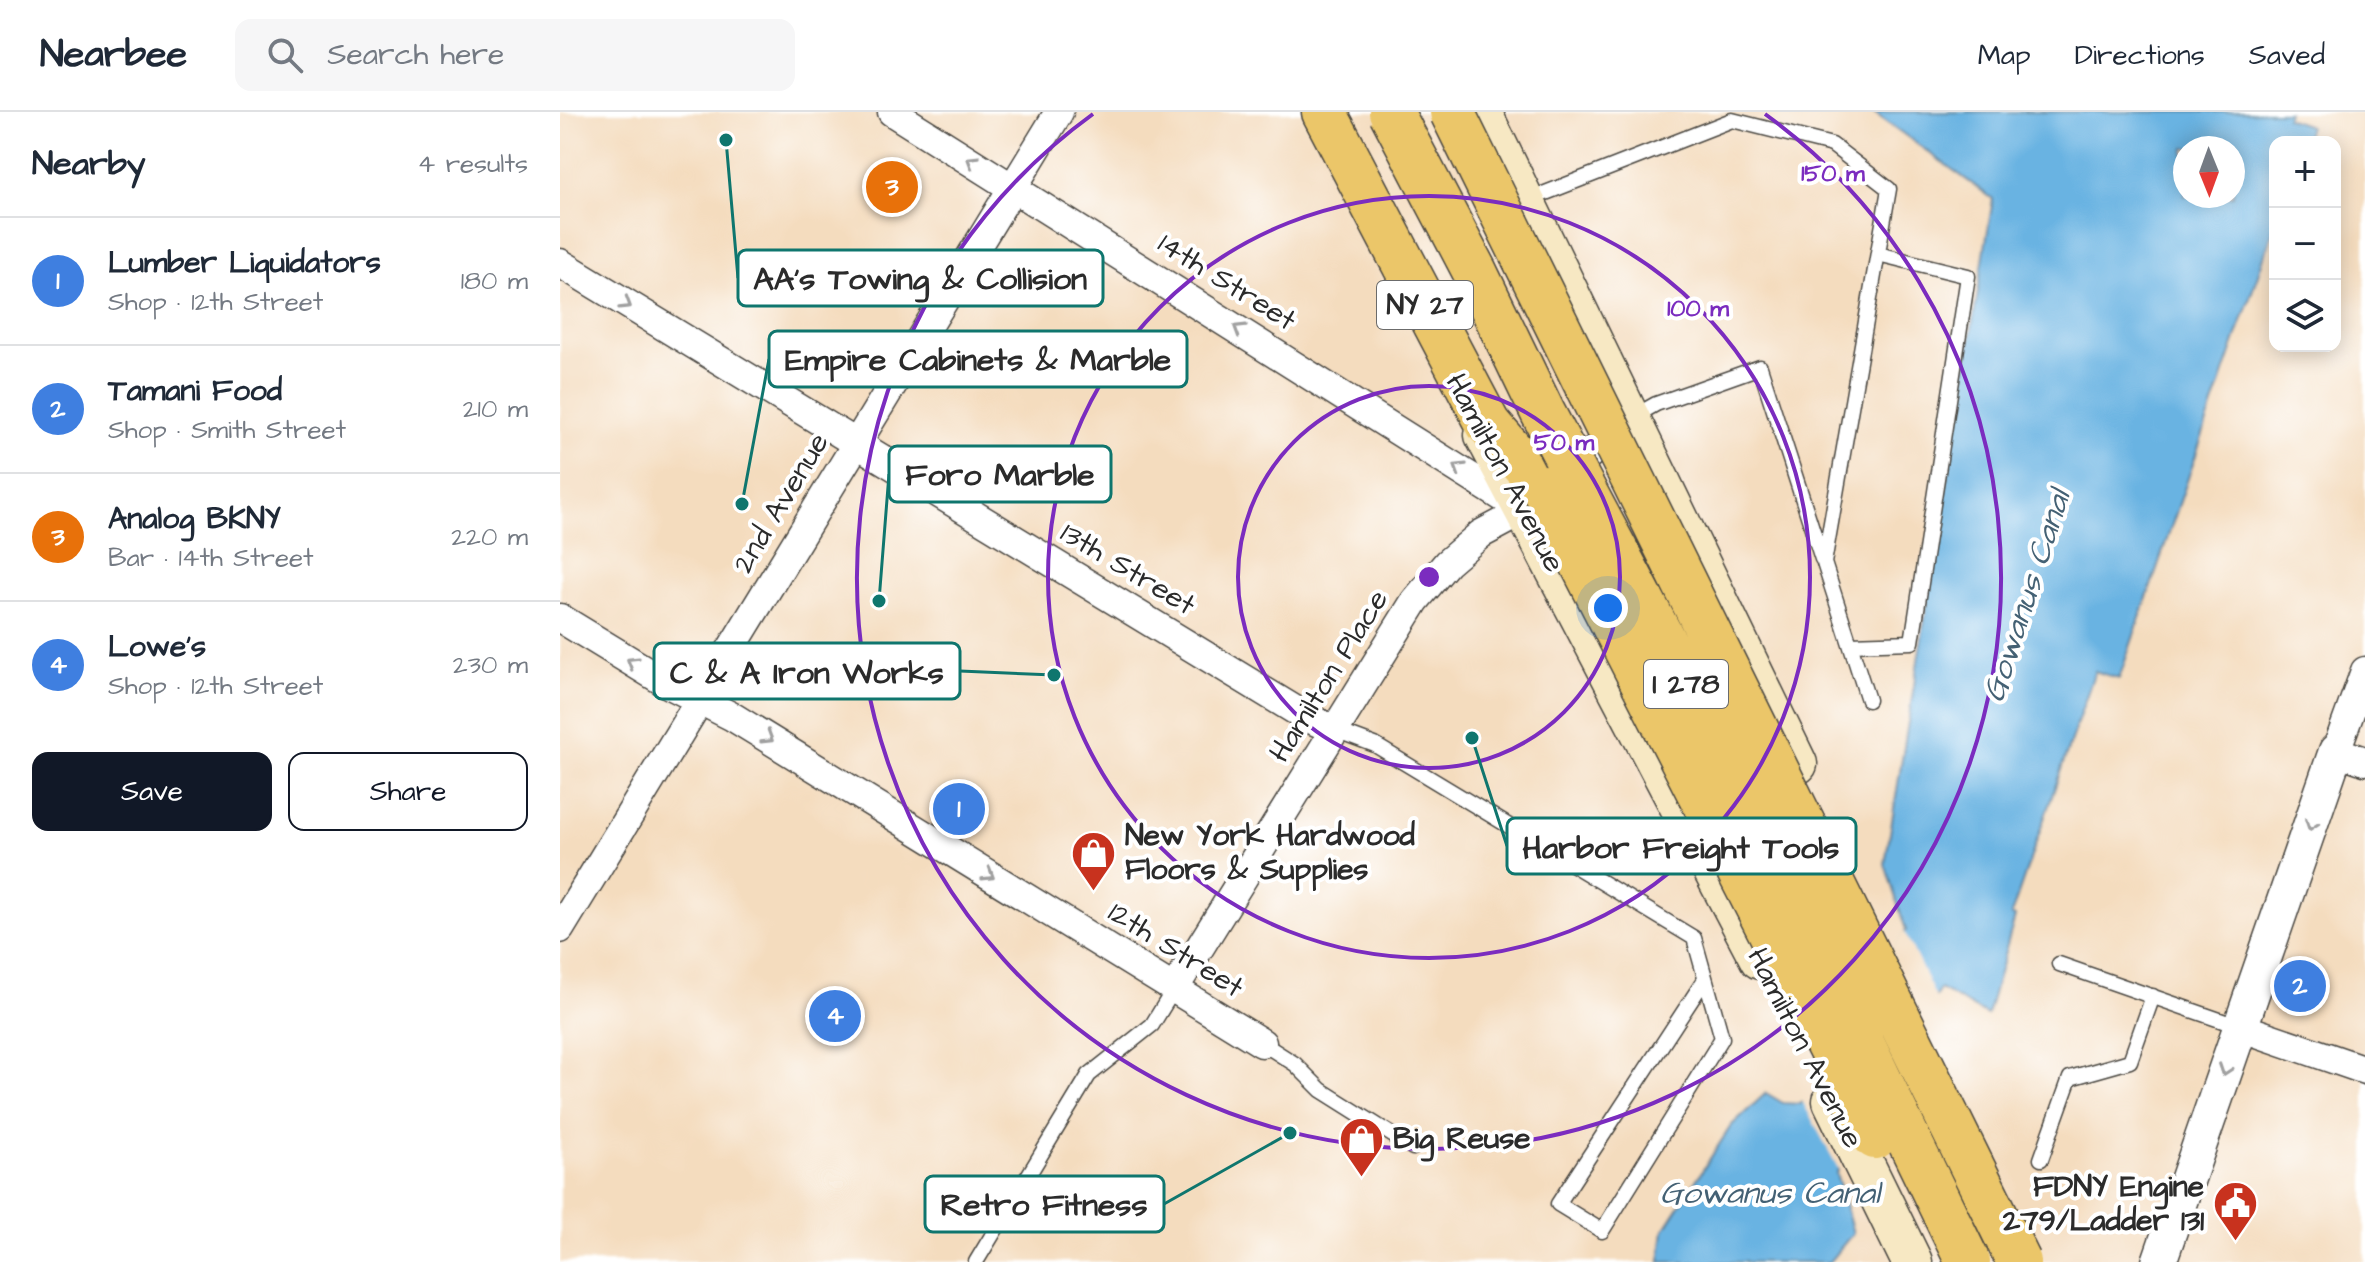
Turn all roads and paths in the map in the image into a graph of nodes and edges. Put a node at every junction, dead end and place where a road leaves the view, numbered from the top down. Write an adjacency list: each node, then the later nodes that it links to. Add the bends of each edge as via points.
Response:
1 (892, 112): 9 (street, 14th Street, one-way to 1)
2 (1059, 112): 9 (street, 2nd Avenue)
3 (1317, 112): 16 (main road, Hamilton Avenue)
4 (1324, 112): 16 (highway, NY 27, via 1488,424)
5 (1355, 112): 16 (highway, I 278)
6 (1391, 112): 39 (highway, I 278, bridge, via 1706,721)
7 (1452, 112): 40 (highway, I 278, bridge)
8 (1481, 112): 10 (main road)
9 (1014, 187): 14 (street, 2nd Avenue); 16 (street, 14th Street, one-way to 9)
10 (1525, 201): 11 (lane, via 1732,120 1832,145 1889,189); 13 (main road)
11 (1878, 254): 17 (lane); 19 (lane, via 1968,276 1912,642)
12 (560, 263): 14 (street, 13th Street, one-way to 14)
13 (1632, 418): 15 (street, Hamilton Place); 17 (lane, via 1656,404 1760,367); 25 (main road)
14 (856, 445): 21 (street, 2nd Avenue); 23 (street, 13th Street)
15 (1595, 450): 16 (street, Hamilton Place); 25 (main road, via 1747,753)
16 (1534, 499): 23 (street, Hamilton Place, via 1447,563 1415,601); 37 (main road, Hamilton Avenue); 38 (highway, I 278, bridge)
17 (1824, 563): 19 (lane)
18 (560, 618): 21 (street, 12th Street, one-way to 18)
19 (1850, 644): 22 (lane)
20 (2365, 671): 24 (street)
21 (700, 700): 26 (street, 2nd Avenue); 29 (street, 12th Street, one-way to 29)
22 (1868, 700)
23 (1335, 730): 28 (lane, via 1375,745 1694,938); 29 (street, Hamilton Place)
24 (2351, 756): 31 (street, one-way to 31)
25 (1818, 808): 41 (main road)
26 (560, 929)
27 (2059, 964): 30 (lane)
28 (1705, 979): 28 (lane, via 1722,1038 1602,1231 1558,1204)
29 (1174, 989): 32 (street, 12th Street); 36 (lane, via 1152,1025 1089,1075)
30 (2153, 996): 31 (lane); 35 (lane, via 2130,1061 2070,1078)
31 (2240, 1027): 33 (street); 42 (street, one-way to 42)
32 (1262, 1043): 34 (lane, via 1295,1064 1321,1090)
33 (2365, 1070)
34 (1413, 1148)
35 (2041, 1159)
36 (976, 1262)
37 (1912, 1262)
38 (1937, 1262)
39 (1968, 1262)
40 (2019, 1262)
41 (2035, 1262)
42 (2159, 1262)

